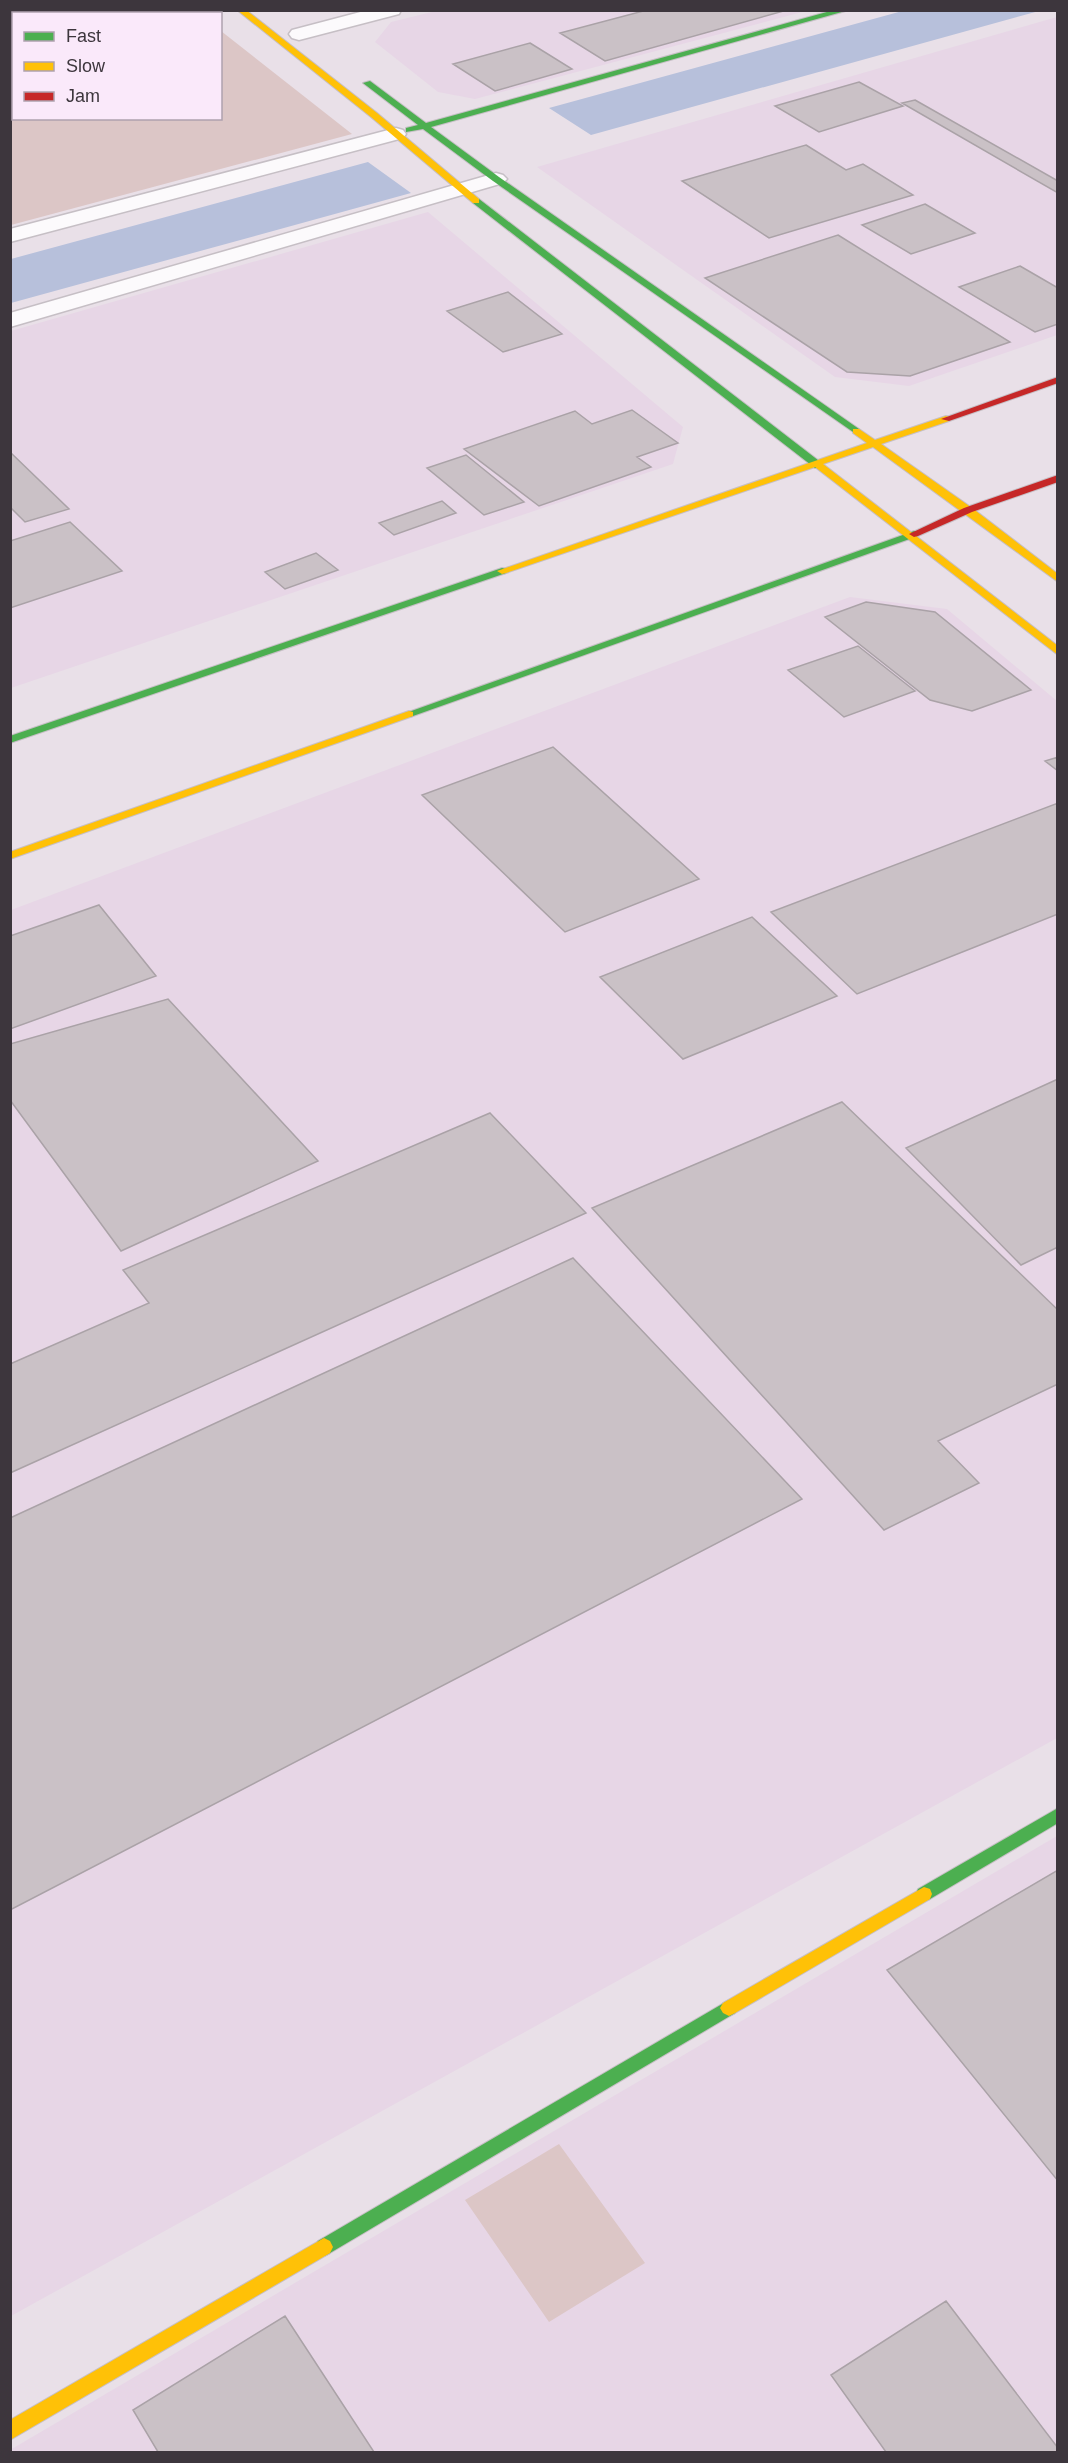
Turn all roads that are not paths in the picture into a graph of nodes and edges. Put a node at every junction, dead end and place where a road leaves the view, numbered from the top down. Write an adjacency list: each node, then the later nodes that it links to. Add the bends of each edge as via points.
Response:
1 (241, 10): 8 (street)
2 (392, 10): 4 (street)
3 (845, 10): 7 (street)
4 (295, 31): 5 (street)
5 (318, 48)
6 (357, 76): 7 (street)
7 (424, 124): 8 (street); 9 (street)
8 (396, 134): 10 (street); 11 (street)
9 (496, 179): 10 (street); 14 (street)
10 (464, 190): 12 (street); 15 (street)
11 (10, 237)
12 (10, 320)
13 (1058, 380): 14 (street)
14 (870, 443): 15 (street); 17 (street)
15 (813, 463): 18 (street); 21 (street)
16 (1058, 478): 17 (street)
17 (968, 510): 18 (street); 19 (street)
18 (907, 537): 20 (street); 22 (street)
19 (1058, 579)
20 (1058, 652)
21 (10, 740)
22 (10, 856)
23 (1058, 1815): 24 (street)
24 (10, 2431)

